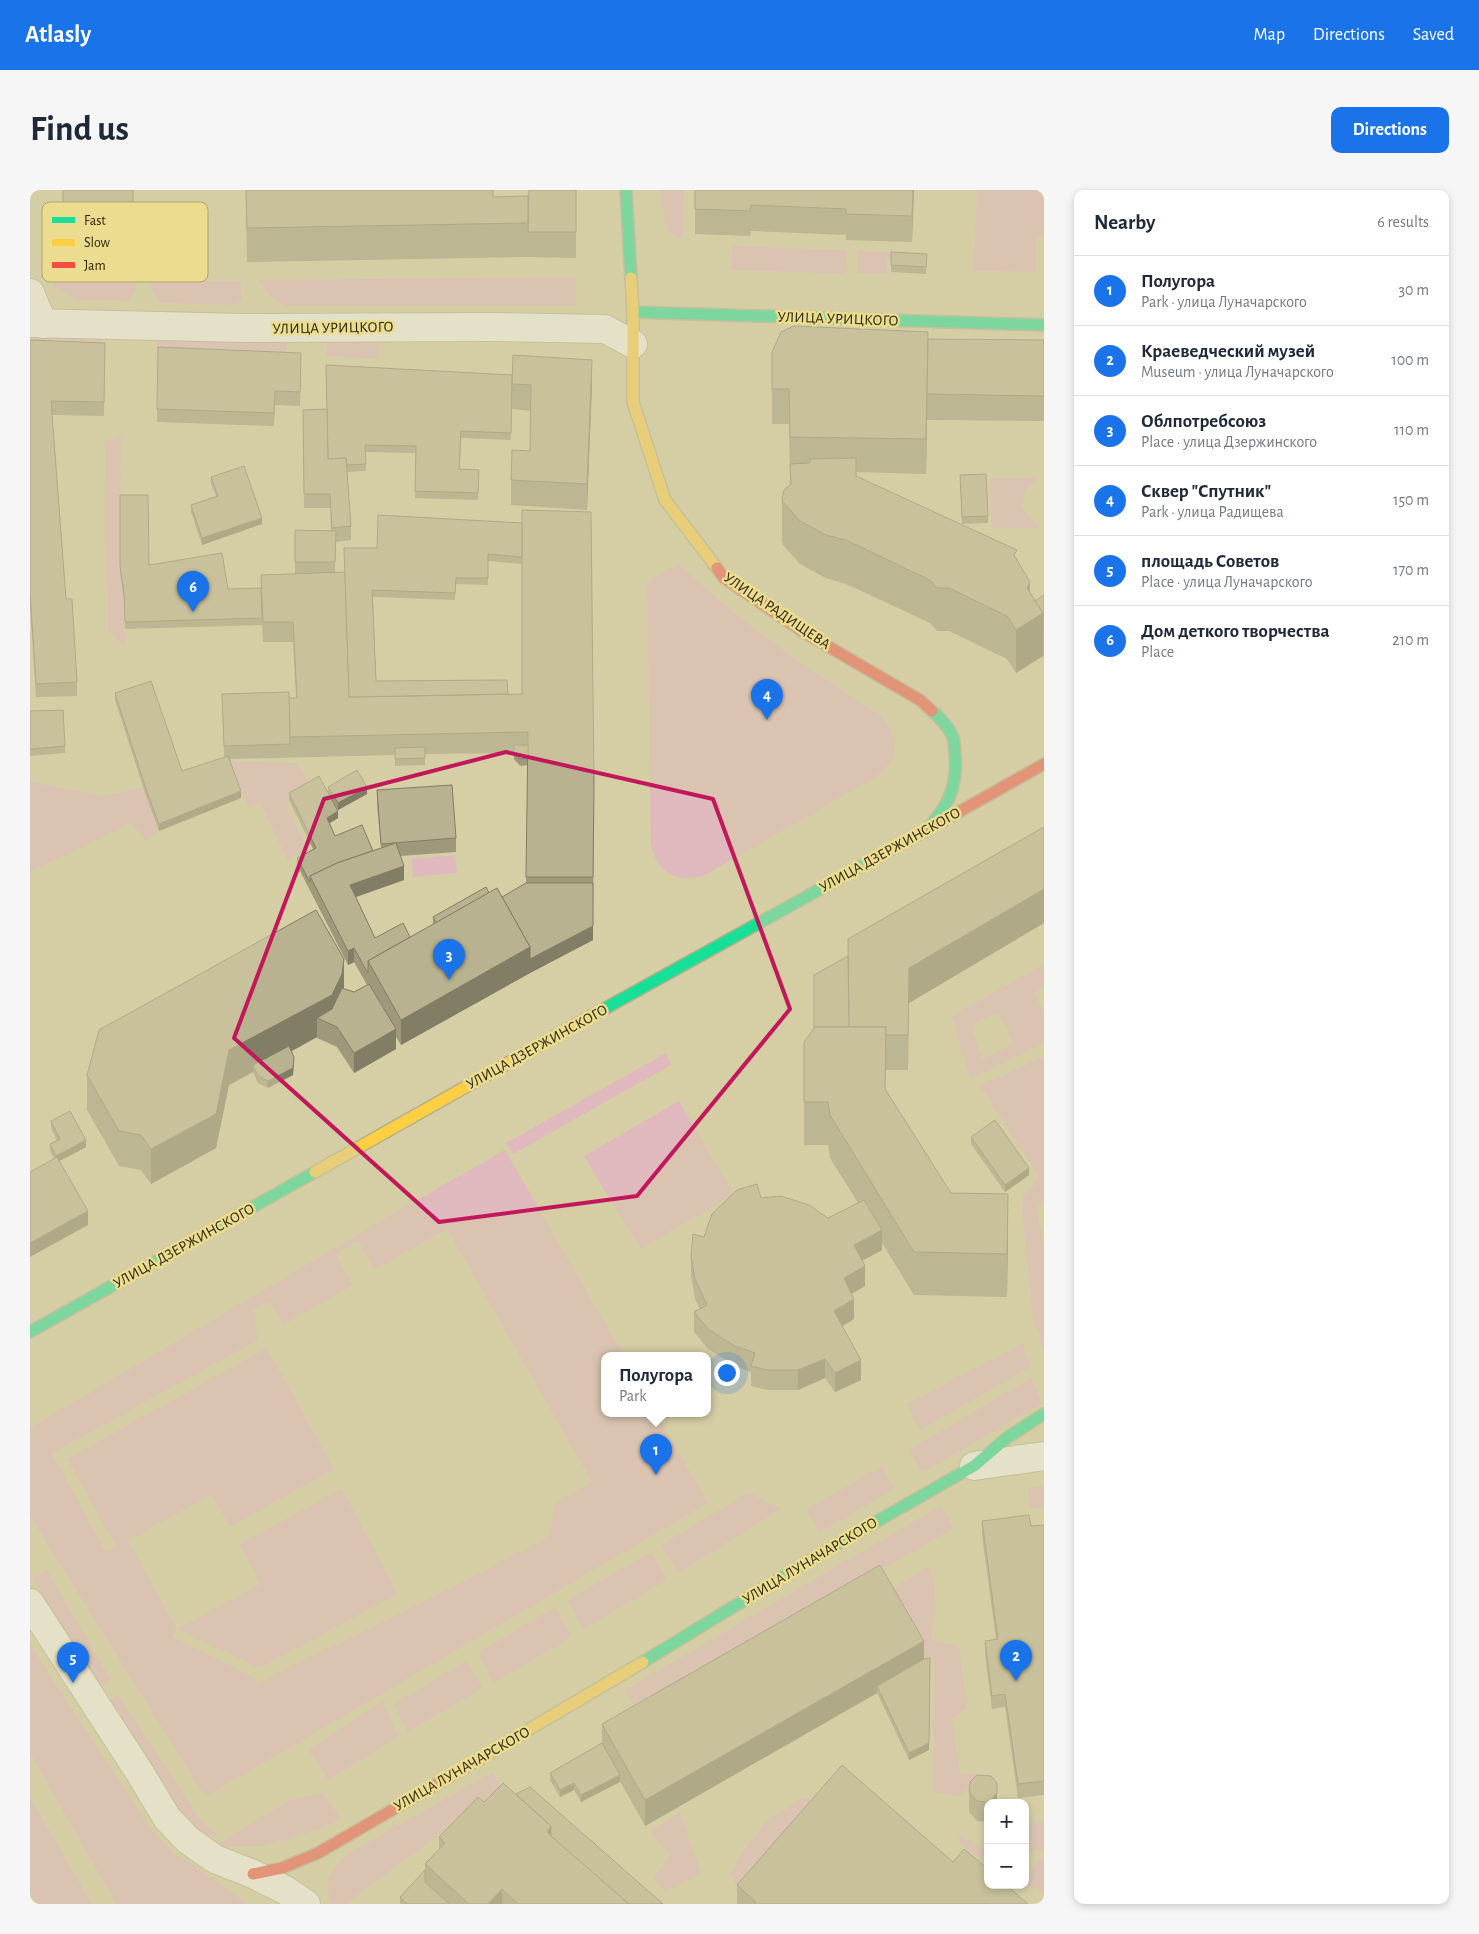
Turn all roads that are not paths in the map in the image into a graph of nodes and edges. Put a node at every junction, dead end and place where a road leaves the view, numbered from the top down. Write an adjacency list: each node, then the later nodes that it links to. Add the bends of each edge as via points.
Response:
1 (626, 190): 3 (main road, УЛИЦА РАДИЩЕВА)
2 (30, 292): 4 (street)
3 (632, 312): 5 (main road, УЛИЦА УРИЦКОГО); 6 (main road, УЛИЦА РАДИЩЕВА)
4 (37, 323): 6 (street, УЛИЦА УРИЦКОГО, via 245,328 605,328)
5 (1044, 326)
6 (633, 344): 8 (main road, УЛИЦА РАДИЩЕВА, via 632,402 665,500 724,578 805,633 920,700 940,718 953,736 955,783 943,810)
7 (1044, 764): 8 (main road, УЛИЦА ДЗЕРЖИНСКОГО)
8 (926, 831): 9 (main road, УЛИЦА ДЗЕРЖИНСКОГО)
9 (30, 1332)
10 (1044, 1414): 12 (main road, УЛИЦА ЛУНАЧАРСКОГО)
11 (1044, 1456): 12 (street)
12 (974, 1466): 14 (main road, УЛИЦА ЛУНАЧАРСКОГО, via 809,1560 606,1685 318,1853 282,1868)
13 (30, 1603): 14 (street, via 167,1818 188,1840 215,1859)
14 (253, 1874): 15 (street)
15 (306, 1904)

